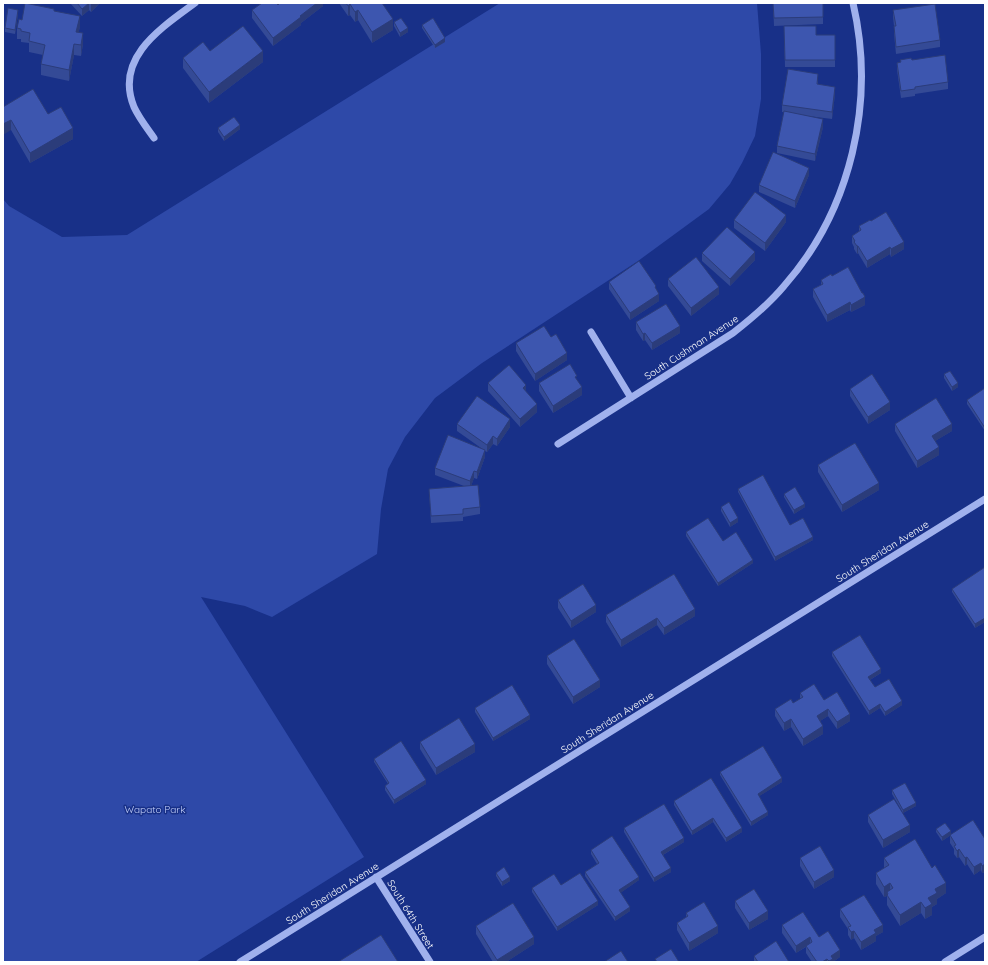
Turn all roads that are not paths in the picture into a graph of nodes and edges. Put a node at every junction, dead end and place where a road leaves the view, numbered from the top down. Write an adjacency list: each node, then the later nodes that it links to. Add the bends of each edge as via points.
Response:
1 (195, 3): 3 (street, via 165,26 141,50 133,64 130,84 132,100 140,119)
2 (853, 3): 5 (street, South Cushman Avenue, via 861,49 860,110 853,151 843,186 819,239 784,287 758,313 733,334)
3 (154, 138)
4 (591, 332): 5 (street)
5 (631, 398): 6 (street, South Cushman Avenue)
6 (558, 444)
7 (985, 499): 8 (street, South Sheridan Avenue)
8 (376, 878): 10 (street, South Sheridan Avenue); 11 (street, South 64th Street)
9 (985, 937): 12 (street)
10 (240, 962)
11 (430, 962)
12 (945, 962)

